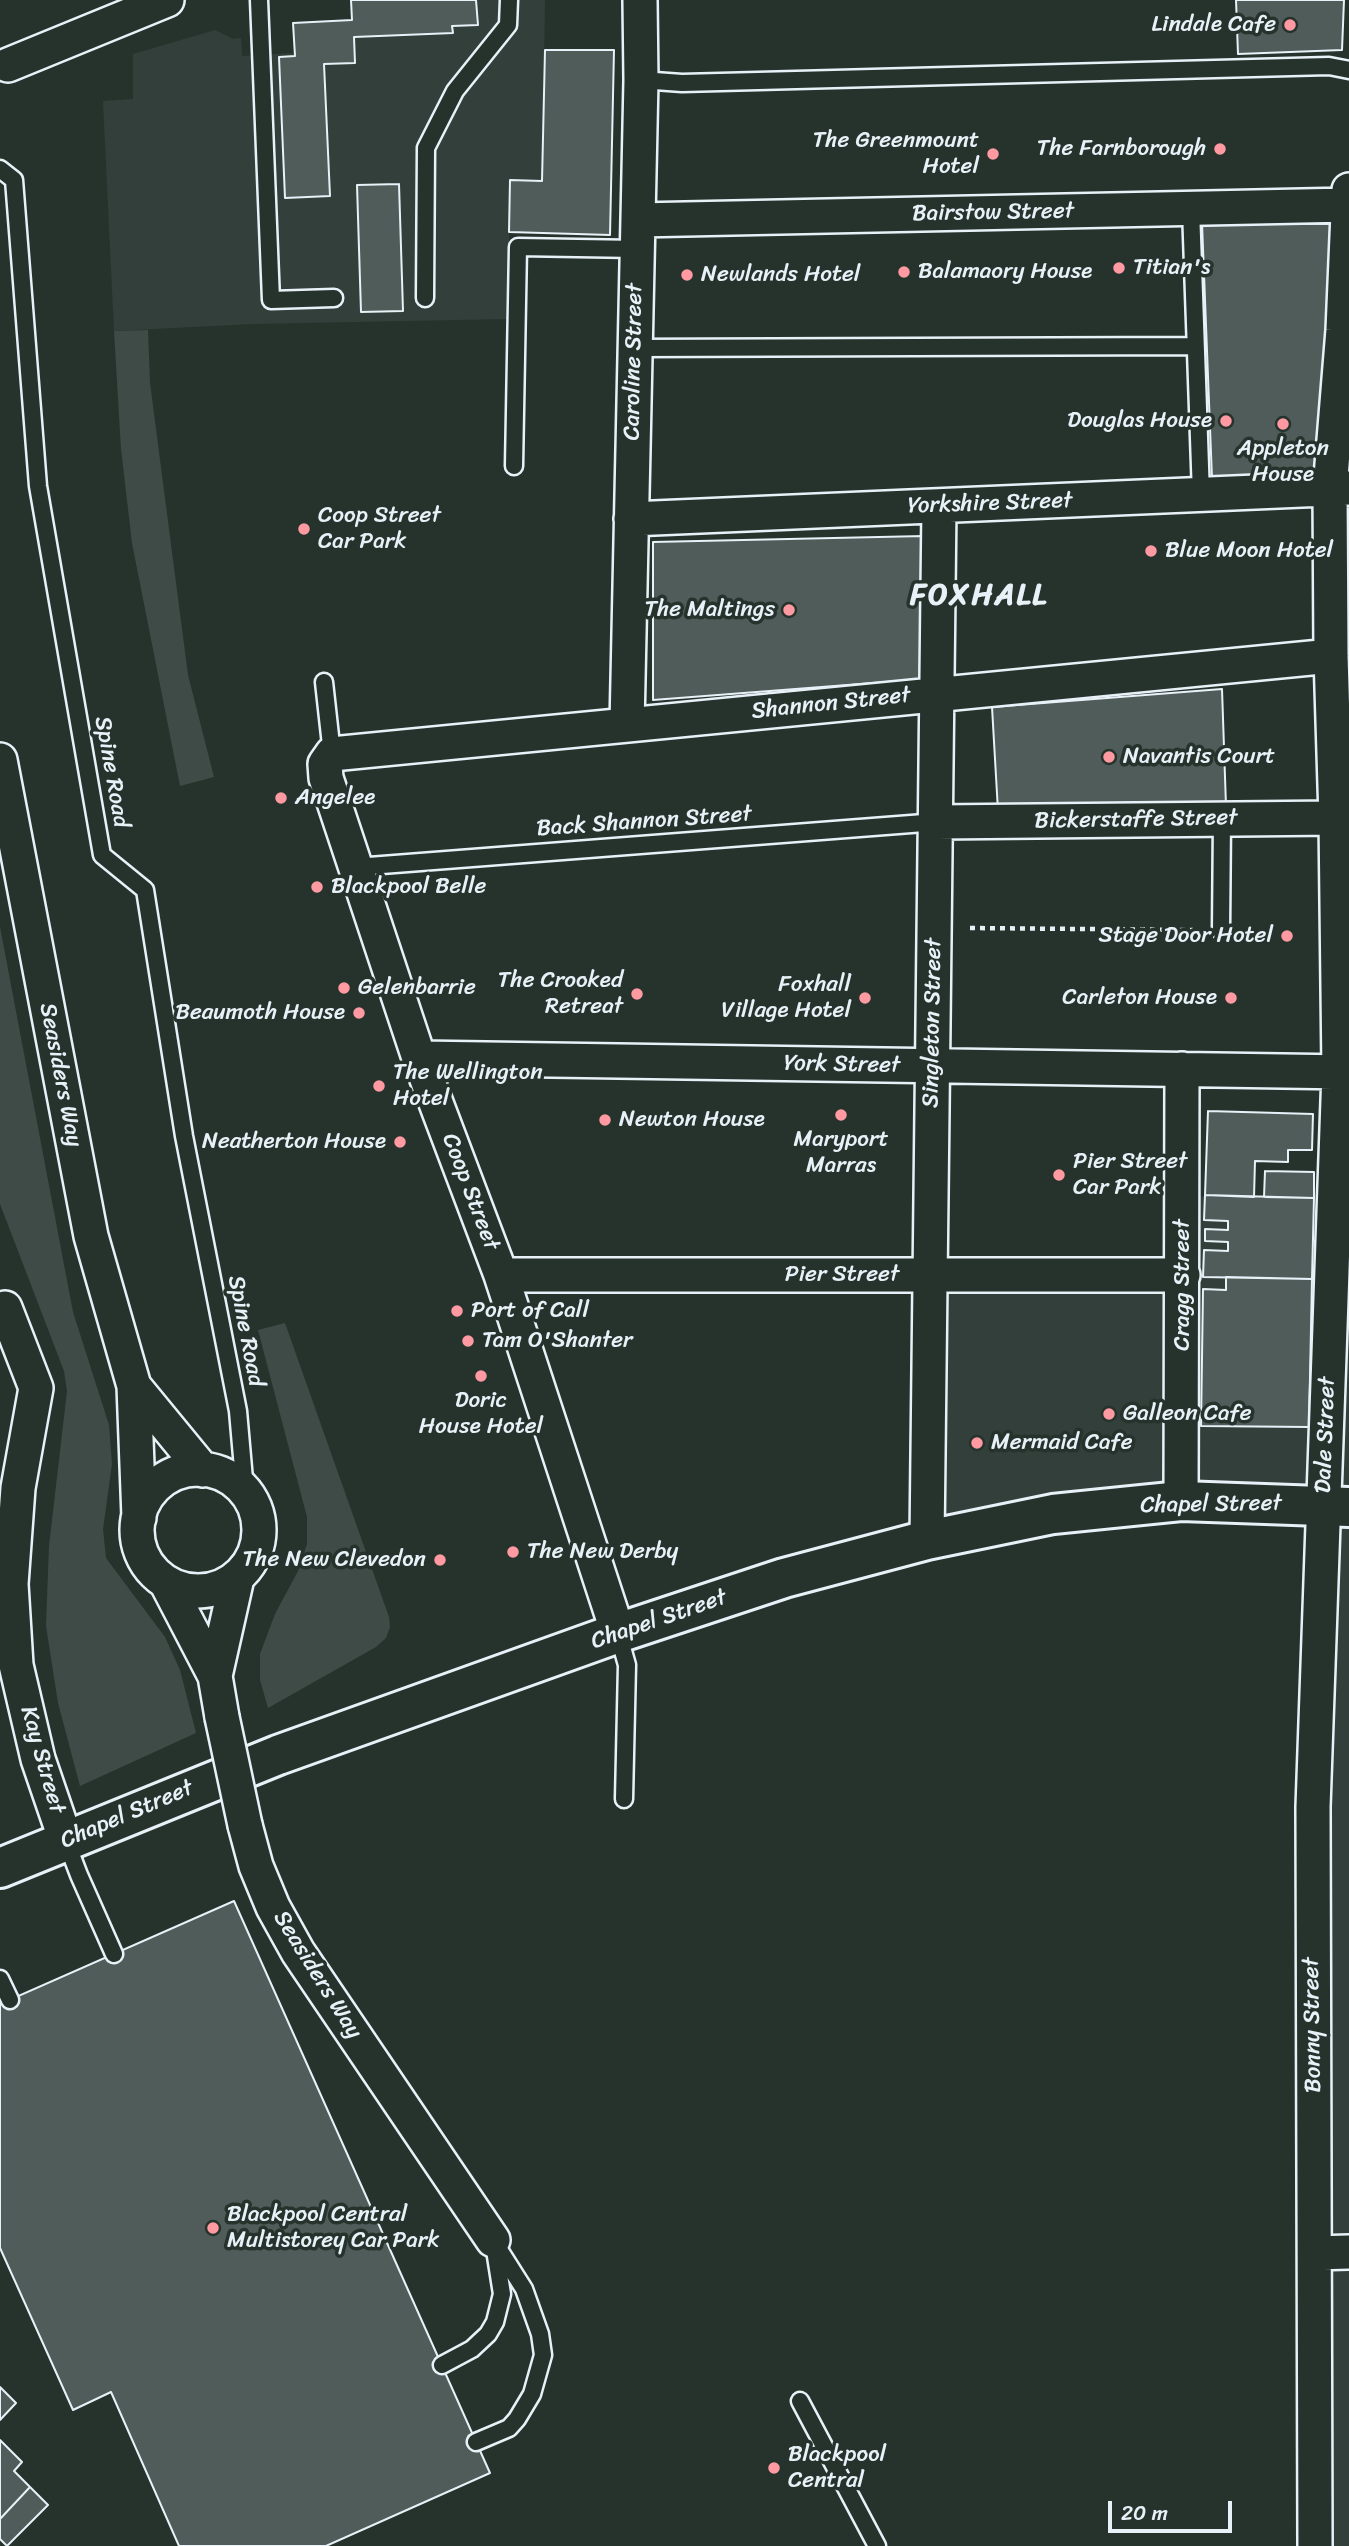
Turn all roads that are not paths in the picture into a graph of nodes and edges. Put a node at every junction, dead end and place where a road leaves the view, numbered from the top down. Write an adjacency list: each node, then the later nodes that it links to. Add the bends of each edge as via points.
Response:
1 (167, 0): 5 (street)
2 (258, 0): 13 (lane, via 271,300)
3 (509, 0): 14 (lane, via 508,26 455,91 426,148)
4 (640, 0): 7 (street, Caroline Street)
5 (8, 65)
6 (1349, 70): 7 (lane, via 1329,66 682,83)
7 (641, 80): 12 (street, Caroline Street)
8 (0, 169): 45 (lane, Spine Road, via 14,180 38,486 102,855 145,890 184,1136 238,1411)
9 (1349, 190): 10 (street, Dale Street)
10 (1349, 205): 11 (street, Bairstow Street); 15 (street, Dale Street)
11 (1191, 209): 12 (street, Bairstow Street); 16 (lane)
12 (638, 234): 17 (street, Caroline Street); 18 (lane, via 518,247)
13 (334, 298)
14 (425, 298)
15 (1346, 330): 19 (street, Dale Street)
16 (1195, 346): 17 (lane); 20 (lane)
17 (635, 348): 22 (street, Caroline Street)
18 (514, 466)
19 (1340, 489): 20 (street, Yorkshire Street); 23 (street, Dale Street)
20 (1201, 495): 21 (street, Yorkshire Street)
21 (939, 506): 22 (street, Yorkshire Street); 25 (street, Singleton Street)
22 (631, 519): 26 (street, Caroline Street)
23 (1331, 656): 25 (street, Shannon Street); 29 (street, Dale Street)
24 (324, 682): 27 (lane)
25 (936, 694): 26 (street, Shannon Street); 31 (street, Singleton Street)
26 (626, 725): 27 (street, Shannon Street)
27 (331, 754): 32 (street, Coop Street, via 325,764 326,778)
28 (0, 760): 42 (street, Seasiders Way, via 91,1236)
29 (1336, 818): 30 (street, Bickerstaffe Street); 37 (street, Dale Street)
30 (1222, 819): 31 (street, Bickerstaffe Street); 33 (lane)
31 (937, 822): 32 (lane, Back Shannon Street); 35 (street, Singleton Street)
32 (356, 867): 34 (street, Coop Street)
33 (1220, 931)
34 (419, 1058): 35 (street, York Street); 38 (street, Coop Street)
35 (933, 1066): 36 (street, York Street); 39 (street, Singleton Street)
36 (1182, 1069): 37 (street, York Street); 40 (street, Cragg Street)
37 (1344, 1072): 47 (street, Dale Street)
38 (501, 1275): 39 (street, Pier Street); 52 (street, Coop Street)
39 (930, 1275): 40 (street, Pier Street); 49 (street, Singleton Street)
40 (1183, 1275): 46 (street, Cragg Street)
41 (5, 1308): 44 (street, Kay Street, via 36,1388)
42 (134, 1386): 43 (street, Seasiders Way); 48 (street, Seasiders Way)
43 (203, 1470): 45 (street, via 219,1473); 48 (street, via 169,1477 155,1487)
44 (9, 1485): 55 (street, Kay Street, via 16,1665 38,1759)
45 (245, 1491): 50 (street, Seasiders Way, via 256,1508 258,1546)
46 (1181, 1501): 47 (street, Chapel Street); 49 (street, Chapel Street, via 1053,1514)
47 (1336, 1506): 62 (street, Bonny Street, via 1312,1807)
48 (139, 1518): 51 (street, Seasiders Way, via 142,1555)
49 (928, 1539): 52 (street, Chapel Street, via 784,1578)
50 (237, 1578): 51 (street, via 202,1591); 53 (street, Seasiders Way)
51 (166, 1582): 53 (street, Seasiders Way)
52 (618, 1633): 54 (lane, via 626,1665); 55 (street, Chapel Street, via 278,1755)
53 (215, 1676): 60 (street, Seasiders Way, bridge, via 245,1825 273,1907 298,1952)
54 (624, 1799)
55 (66, 1841): 56 (street, Chapel Street); 57 (lane)
56 (0, 1868)
57 (114, 1954)
58 (0, 1979): 59 (lane)
59 (10, 2000)
60 (493, 2240): 63 (lane, via 502,2294 495,2322 472,2350); 65 (lane, via 524,2289 543,2355 532,2394 517,2419 509,2428)
61 (1349, 2252): 62 (street)
62 (1315, 2253): 67 (street, Bonny Street)
63 (442, 2365)
64 (800, 2401): 66 (lane)
65 (476, 2442)
66 (877, 2546)
67 (1315, 2546)

